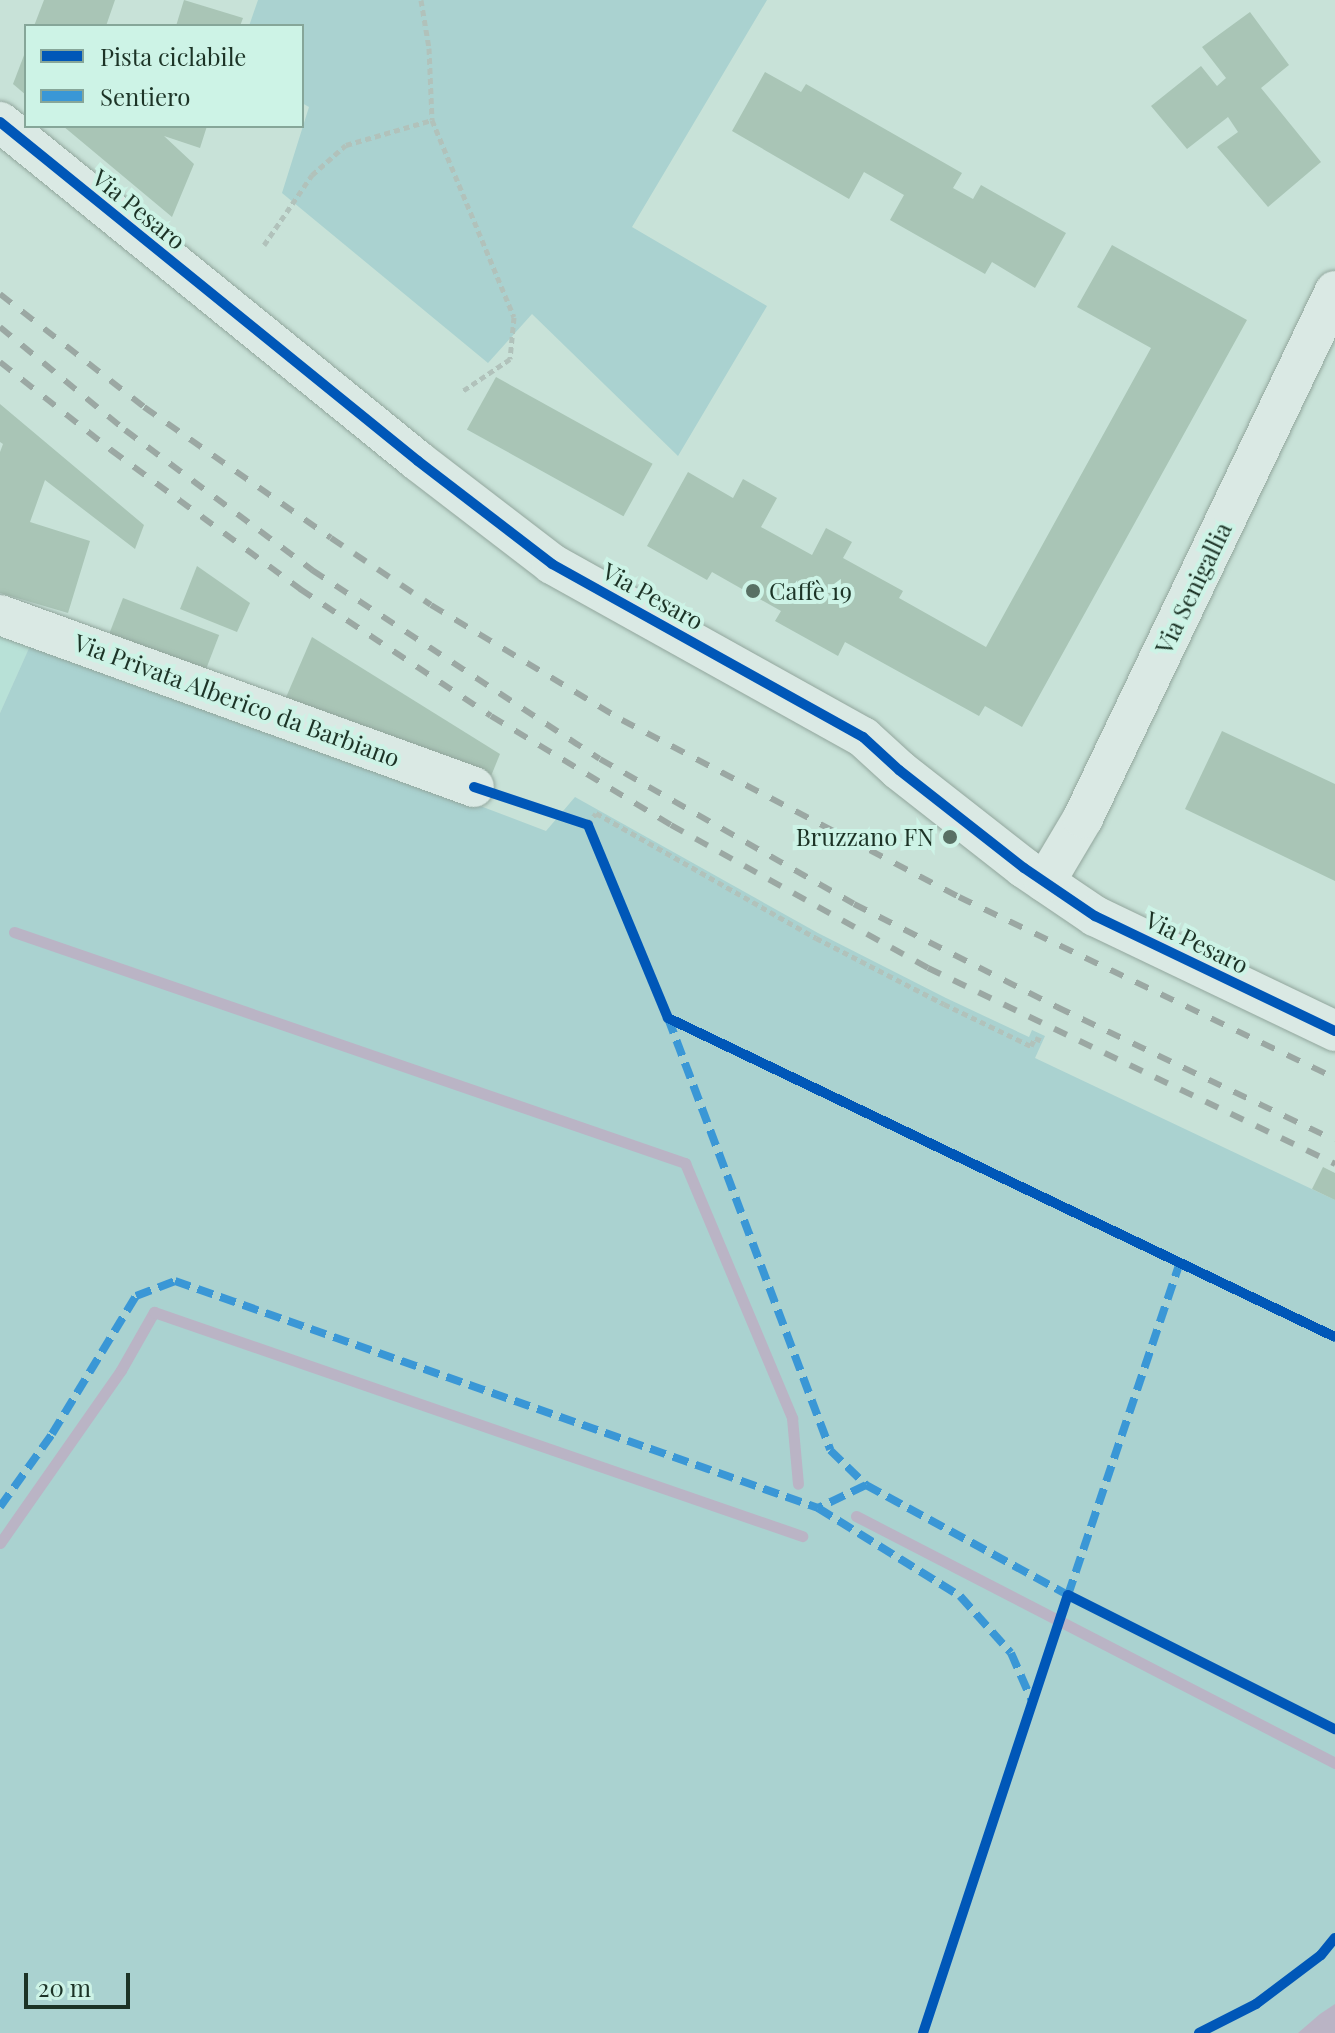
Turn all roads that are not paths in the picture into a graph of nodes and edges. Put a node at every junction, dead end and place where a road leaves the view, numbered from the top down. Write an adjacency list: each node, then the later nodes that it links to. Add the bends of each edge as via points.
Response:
1 (0, 122): 5 (street, Via Pesaro, via 552,564 863,737)
2 (1335, 291): 5 (street, Via Senigallia, via 1090,803)
3 (0, 615): 4 (street, Via Privata Alberico da Barbiano)
4 (474, 787)
5 (1045, 882): 6 (street, Via Pesaro, via 1095,916)
6 (1335, 1031)

